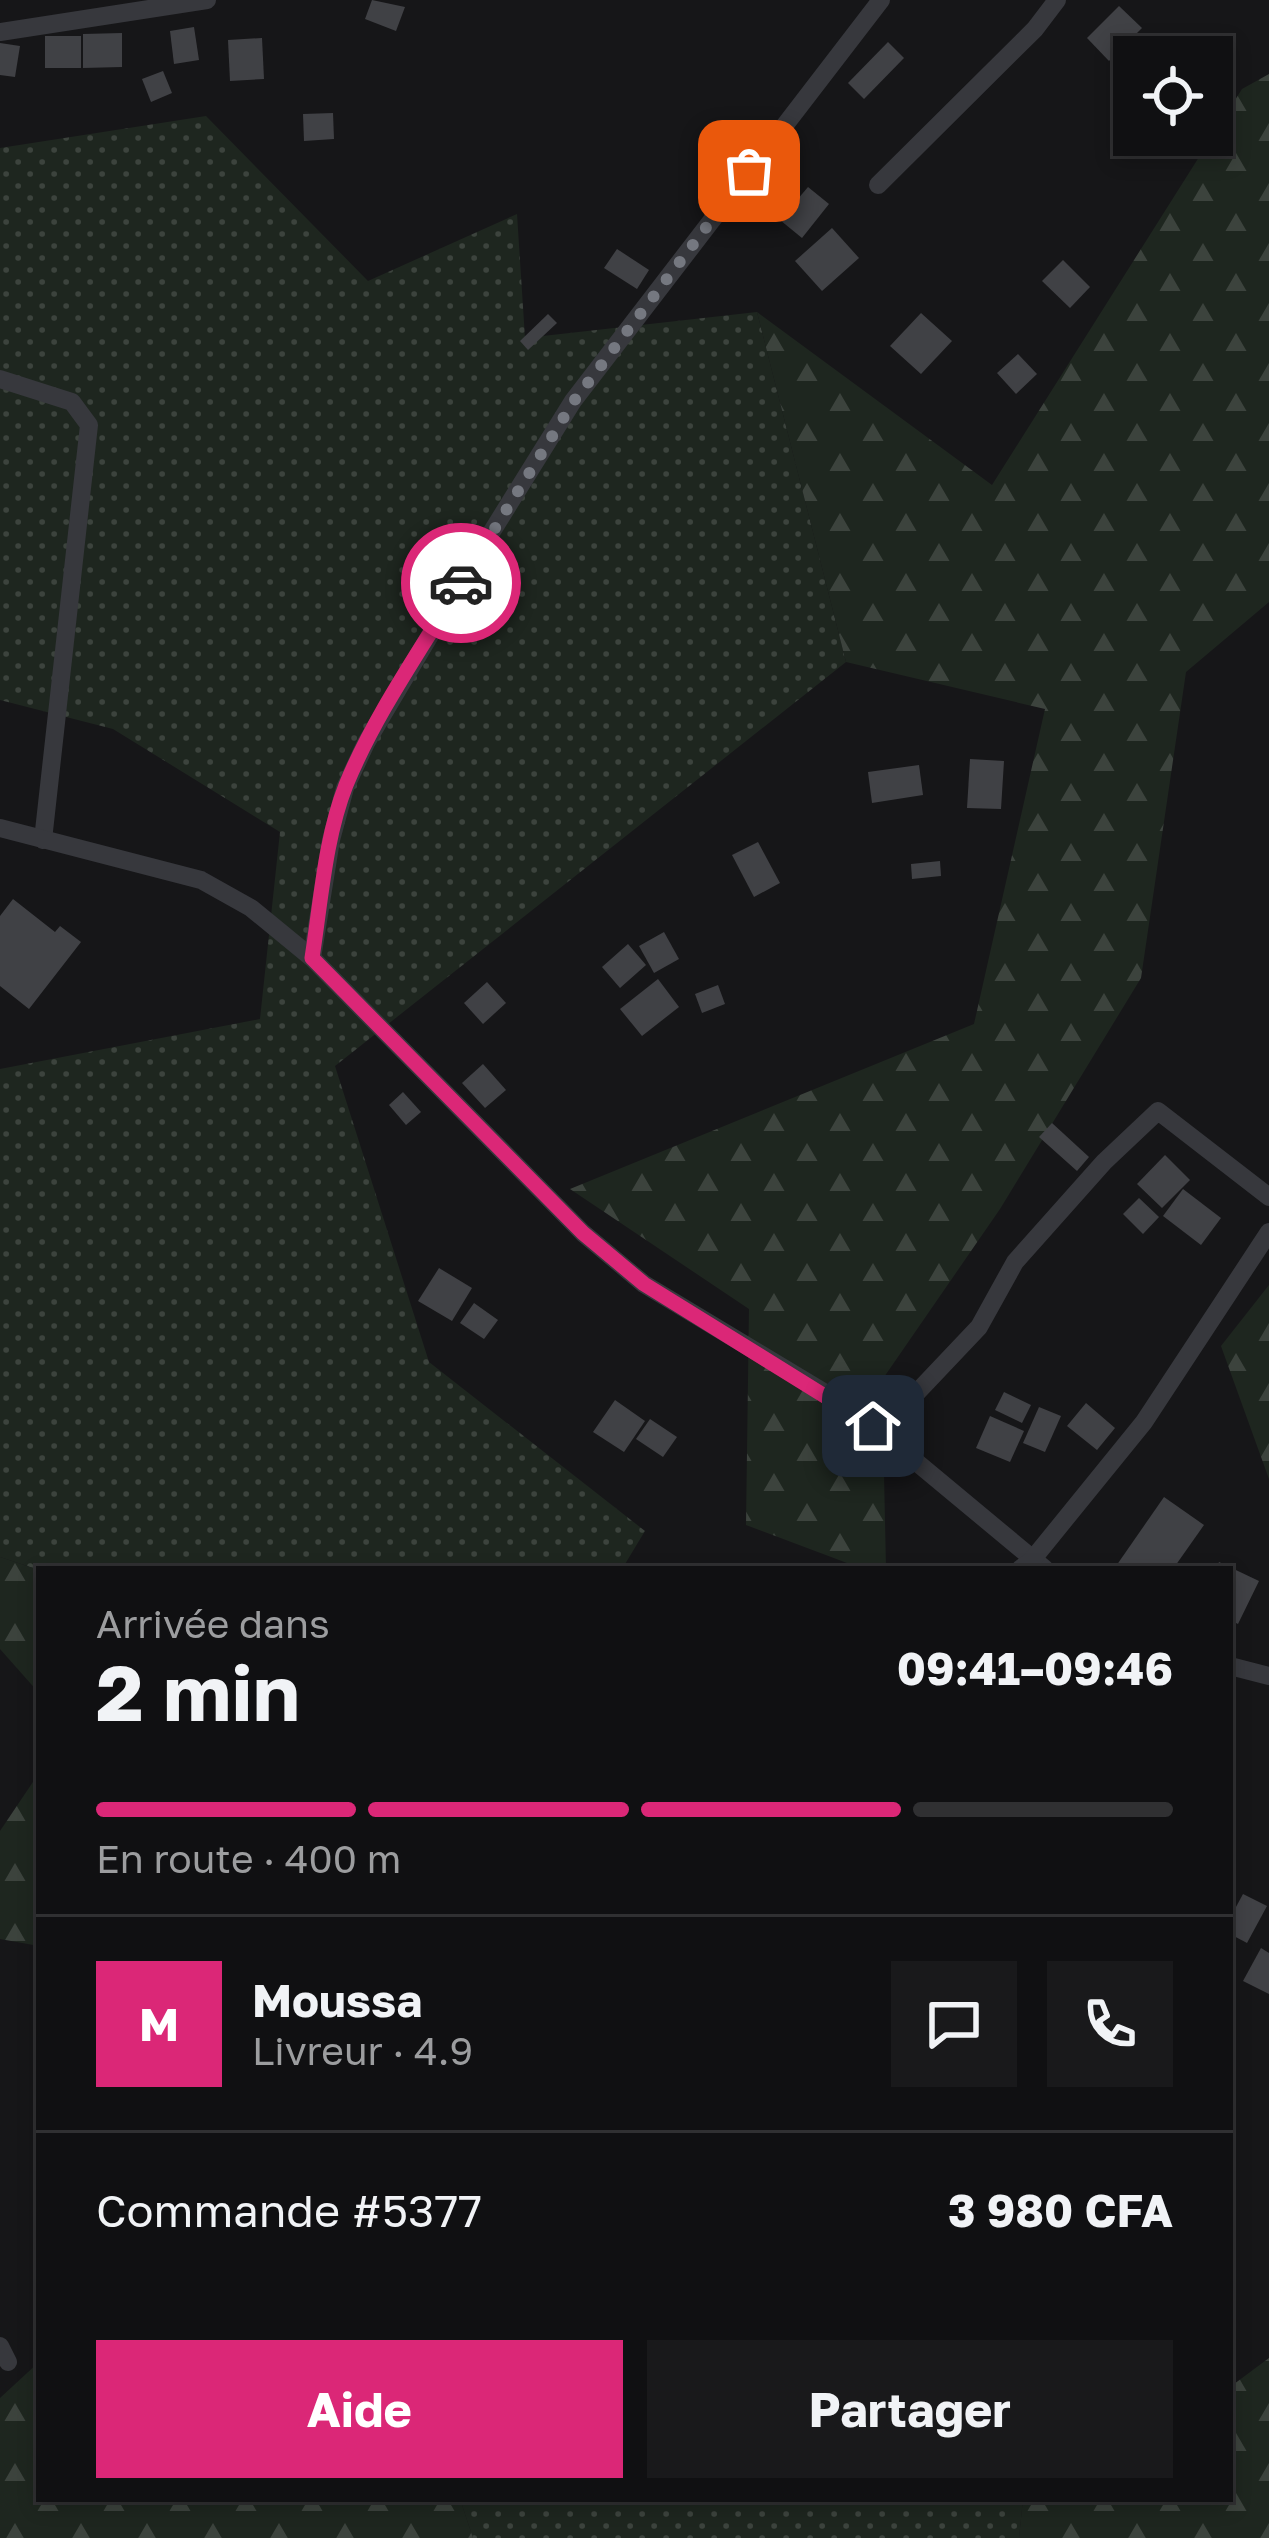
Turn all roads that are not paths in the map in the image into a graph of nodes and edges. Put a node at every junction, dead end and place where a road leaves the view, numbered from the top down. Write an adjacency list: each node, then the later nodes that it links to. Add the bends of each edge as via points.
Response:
1 (207, 0): 4 (street)
2 (880, 0): 9 (street, via 574,401 402,682 345,788)
3 (1057, 0): 5 (street)
4 (0, 32)
5 (878, 184)
6 (0, 380): 8 (street, via 72,402 89,425)
7 (0, 828): 8 (street)
8 (43, 840): 9 (street, via 201,880)
9 (312, 958): 12 (street, via 583,1233 644,1284)
10 (1269, 1197): 12 (street, via 1158,1112 1015,1262 979,1327 907,1403)
11 (1269, 1232): 13 (street, via 1144,1422)
12 (873, 1426): 13 (street)
13 (1032, 1566)
14 (1233, 1667): 15 (street)
15 (1269, 1676)

